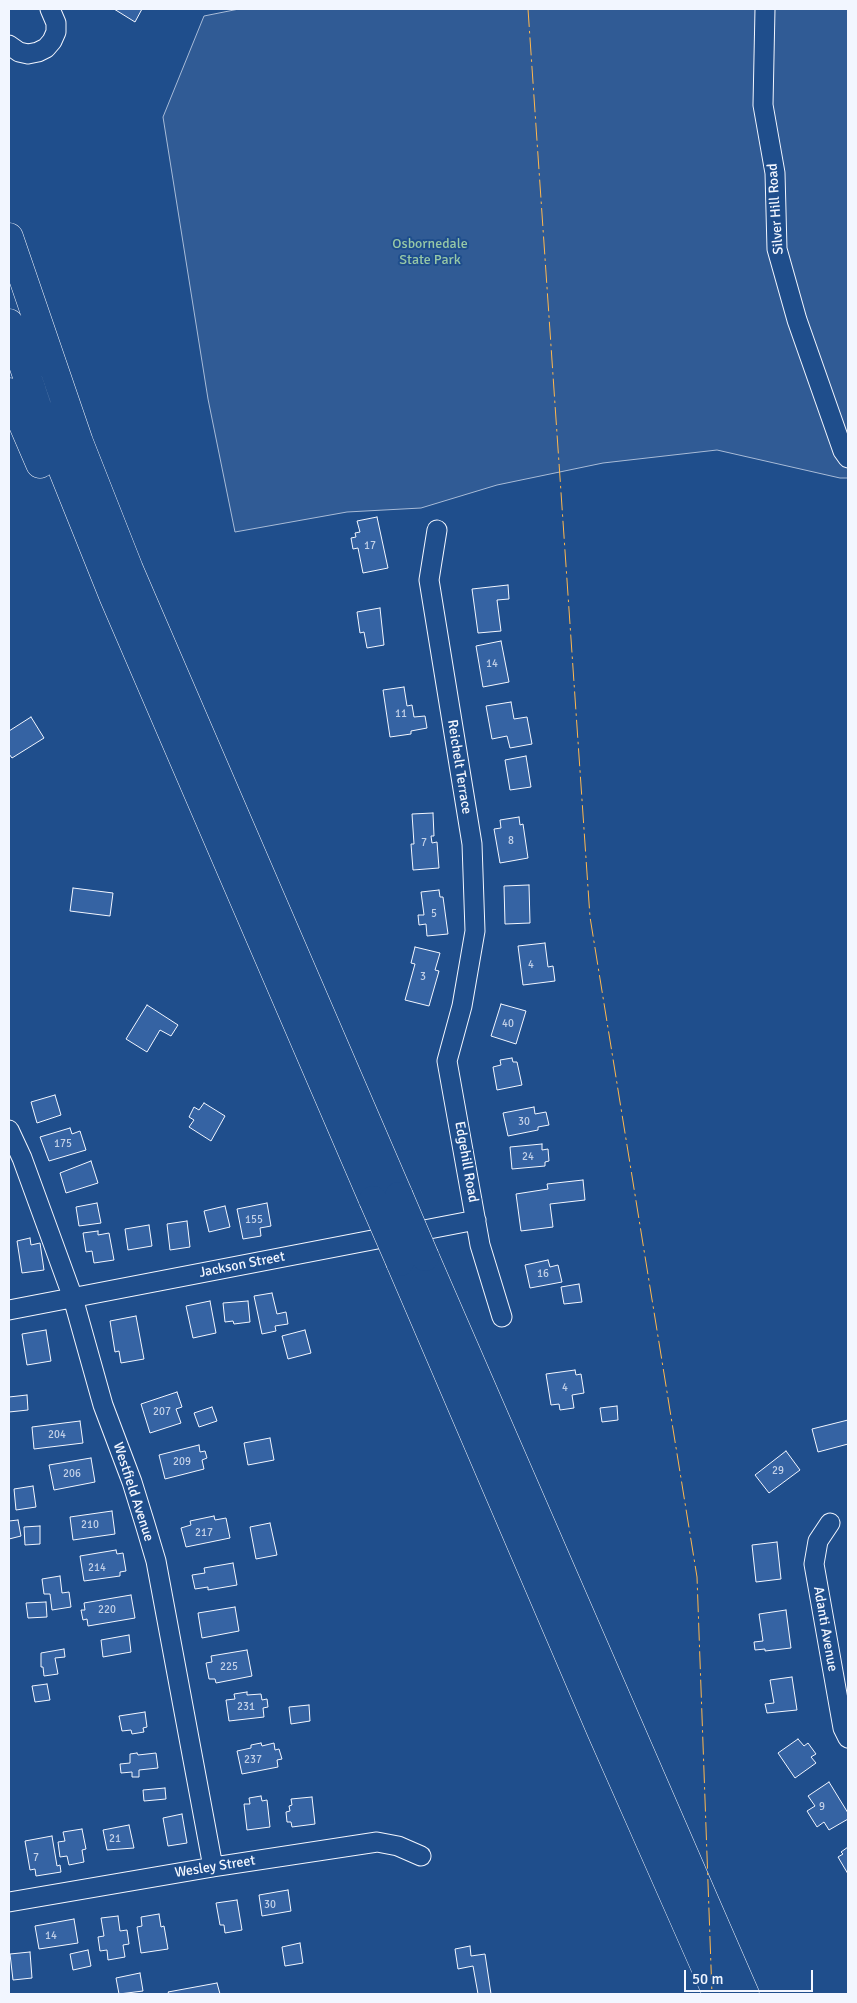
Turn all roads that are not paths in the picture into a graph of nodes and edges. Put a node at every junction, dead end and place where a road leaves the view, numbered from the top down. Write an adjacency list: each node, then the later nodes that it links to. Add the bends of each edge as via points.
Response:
1 (766, 9): 7 (street, Silver Hill Road, via 763,105 775,173 777,250 798,320)
2 (56, 11): 3 (street, via 56,32 46,48 28,54)
3 (9, 45)
4 (9, 237): 12 (highway, via 79,442)
5 (9, 323): 9 (highway, via 37,406)
6 (9, 392): 9 (highway, via 52,492)
7 (848, 458)
8 (437, 530): 10 (street, Reichelt Terrace, via 429,580 472,844 475,931)
9 (114, 598): 12 (highway)
10 (462, 1006): 13 (street, Edgehill Road, via 447,1061)
11 (9, 1130): 15 (street, Westfield Avenue)
12 (386, 1198): 14 (highway, bridge)
13 (476, 1220): 15 (street, Jackson Street); 17 (street, Edgehill Road, via 480,1245)
14 (412, 1259): 23 (highway, via 601,1731); 24 (highway)
15 (73, 1298): 16 (street, Jackson Street); 21 (street, Westfield Avenue, via 103,1405 132,1482 156,1561)
16 (9, 1310)
17 (502, 1317)
18 (830, 1523): 19 (street, Adanti Avenue, via 818,1541 814,1564 842,1728)
19 (848, 1738)
20 (421, 1856): 21 (street, Wesley Street, via 398,1846 377,1842)
21 (213, 1867): 22 (street, Wesley Street)
22 (9, 1902)
23 (716, 1994)
24 (745, 1994)

